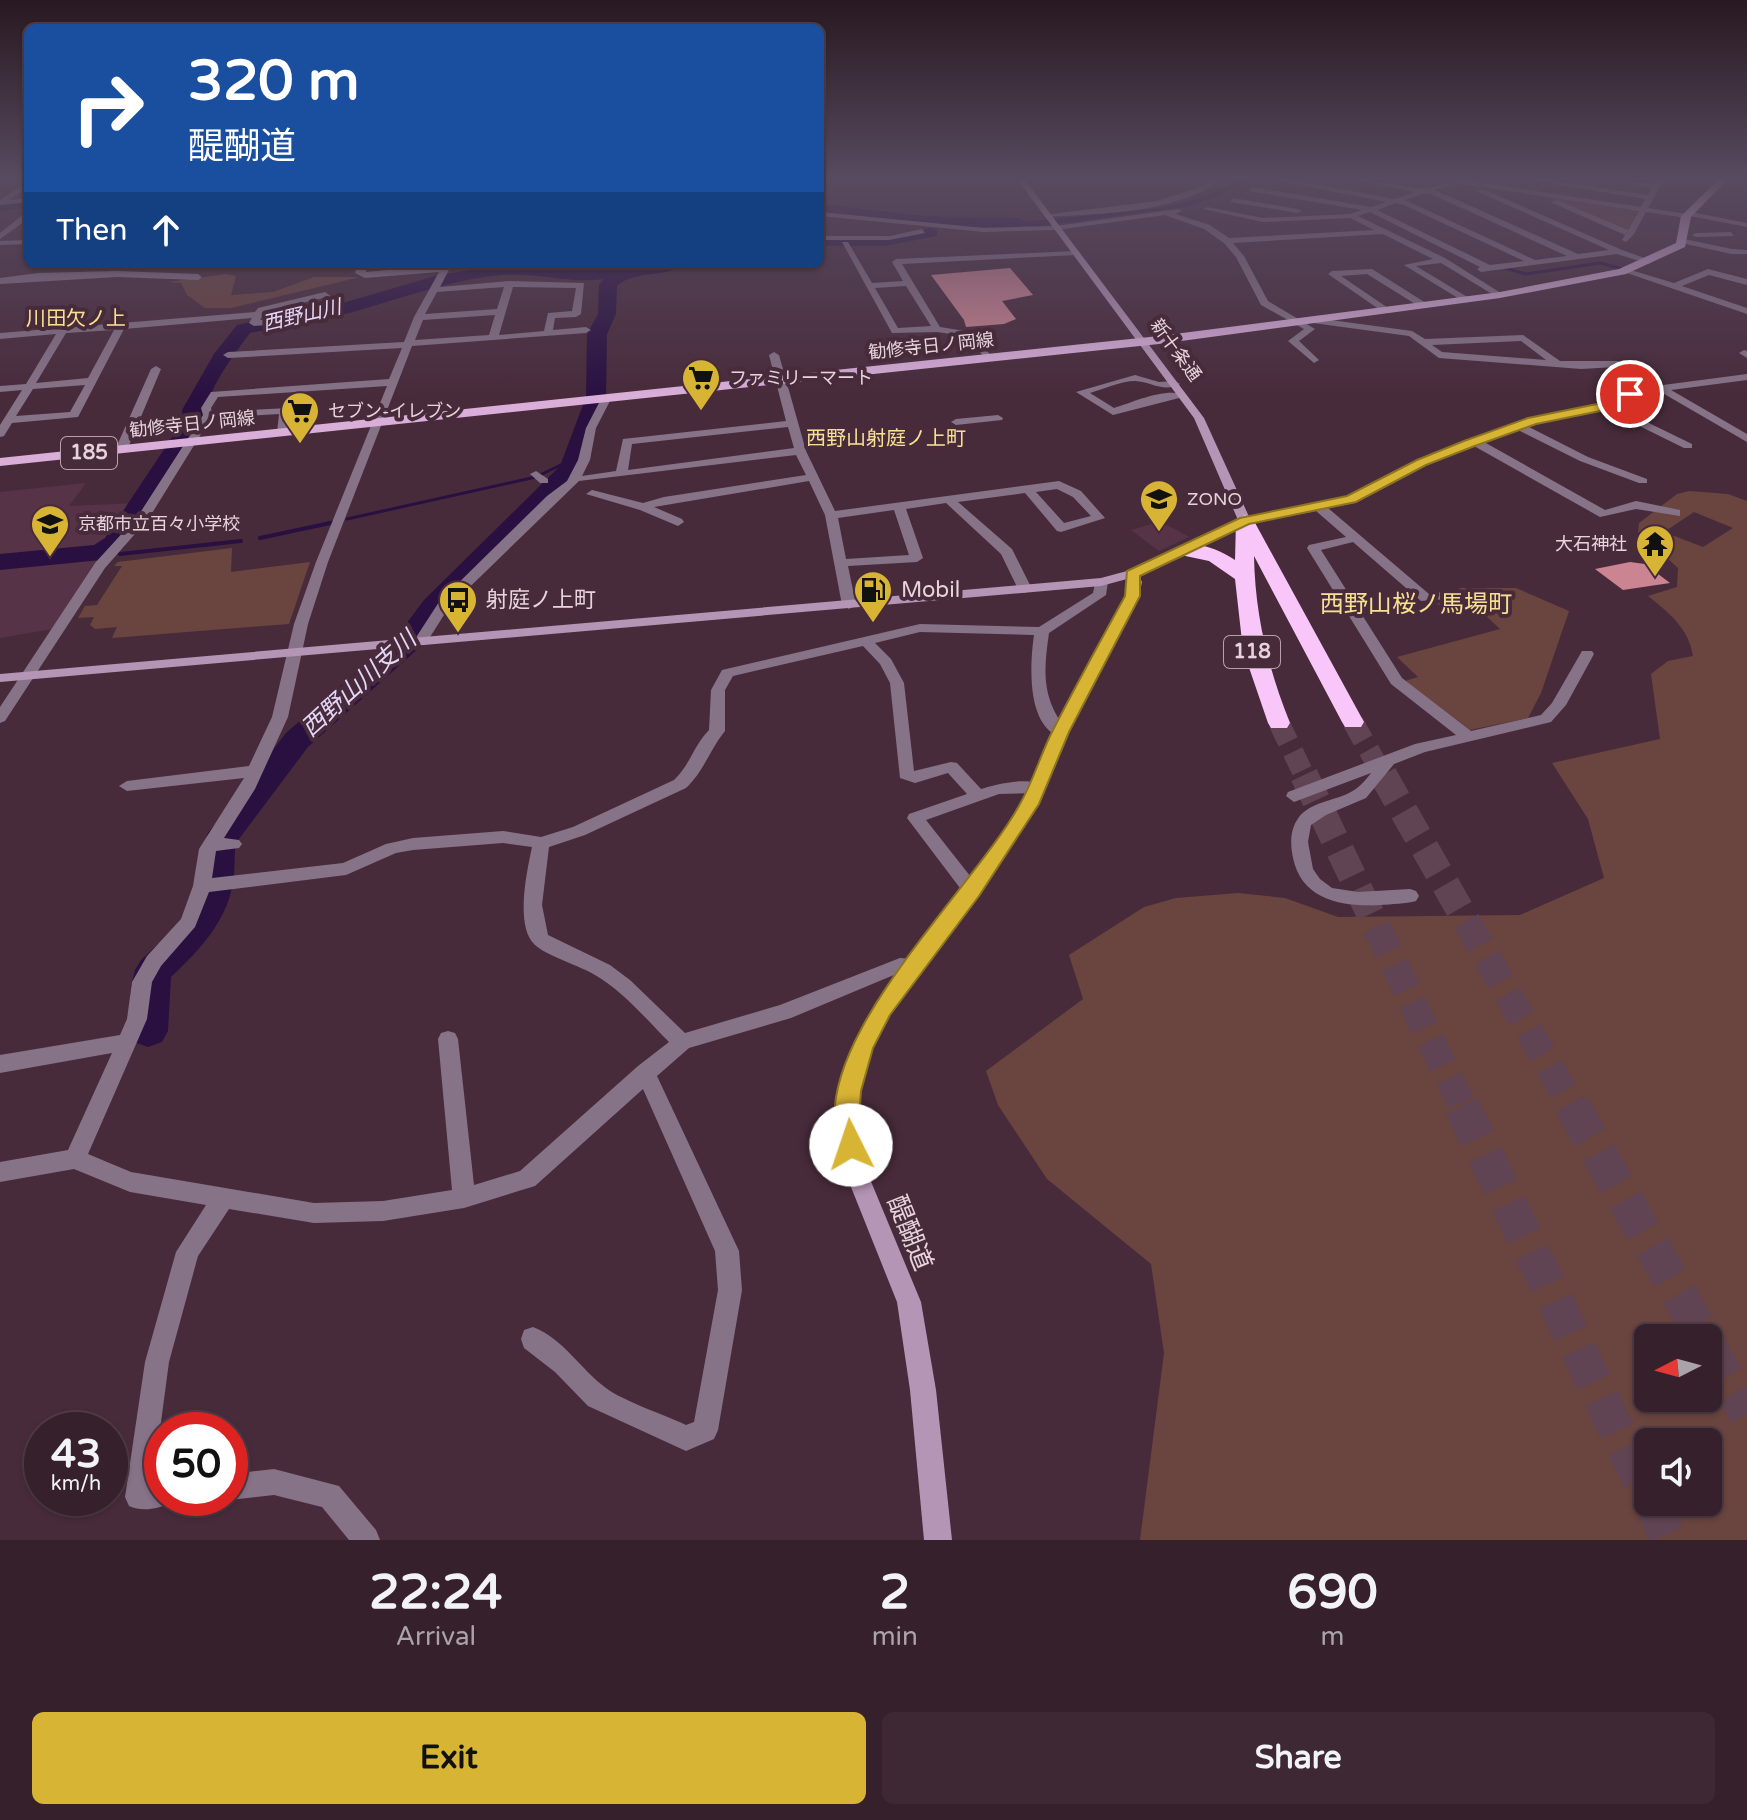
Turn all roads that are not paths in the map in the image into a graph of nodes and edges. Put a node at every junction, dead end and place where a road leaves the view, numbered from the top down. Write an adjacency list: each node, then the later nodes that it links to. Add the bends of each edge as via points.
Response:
1 (849, 252): 30 (street)
2 (881, 252): 11 (street)
3 (1236, 252): 42 (street, via 1264,303)
4 (1425, 252): 13 (street)
5 (1456, 252): 20 (street)
6 (1511, 252): 15 (street)
7 (1565, 252): 12 (street)
8 (1619, 252): 12 (street); 14 (street)
9 (1670, 252): 14 (main road, 勧修寺日ノ岡線 / 185)
10 (1076, 253): 11 (street); 50 (main road, 新十条通 / 118)
11 (891, 254): 28 (street)
12 (1577, 257): 15 (street)
13 (1442, 260): 22 (street); 35 (street, via 1408,265)
14 (1649, 261): 21 (main road, 勧修寺日ノ岡線 / 185)
15 (1533, 262): 20 (street)
16 (74, 268): 24 (street)
17 (361, 268): 18 (street, via 359,273 365,275)
18 (429, 268)
19 (446, 268): 27 (street)
20 (1489, 268): 22 (street)
21 (1627, 270): 31 (street); 33 (main road, 勧修寺日ノ岡線 / 185)
22 (1463, 271): 33 (street)
23 (198, 277): 24 (street)
24 (27, 278): 25 (street)
25 (0, 281)
26 (1747, 282): 31 (street, via 1708,272)
27 (438, 283): 29 (street); 41 (street)
28 (909, 283): 30 (street); 44 (street)
29 (509, 284): 40 (street); 47 (street, via 581,285 576,314 551,315)
30 (869, 286): 44 (street, via 895,331)
31 (1675, 286): 34 (street)
32 (1747, 291): 34 (street)
33 (1500, 295): 35 (main road, 勧修寺日ノ岡線 / 185)
34 (1710, 298): 39 (street)
35 (1466, 300): 36 (main road, 勧修寺日ノ岡線 / 185)
36 (1423, 305): 38 (main road, 勧修寺日ノ岡線 / 185); 38 (street, via 1369,271 1332,274)
37 (259, 310): 37 (street, via 254,323 341,308 325,295); 43 (street)
38 (1386, 310): 42 (main road, 勧修寺日ノ岡線 / 185)
39 (1747, 311)
40 (501, 312): 41 (street); 49 (street)
41 (419, 317): 52 (street)
42 (1310, 322): 50 (main road, 勧修寺日ノ岡線 / 185); 51 (street, via 1412,334); 57 (street, via 1310,329 1293,341)
43 (120, 327): 46 (street); 62 (street)
44 (937, 329): 56 (street, via 968,334)
45 (586, 330): 47 (street)
46 (63, 331): 48 (street); 65 (street)
47 (548, 333): 49 (street)
48 (4, 336): 53 (street)
49 (493, 338): 52 (street)
50 (1143, 342): 56 (main road, 勧修寺日ノ岡線 / 185); 64 (main road, 新十条通 / 118)
51 (1424, 342): 58 (street, via 1439,355); 58 (street, via 1523,338)
52 (409, 344): 54 (street); 63 (street)
53 (0, 348)
54 (228, 355)
55 (774, 355): 61 (street)
56 (988, 358): 61 (main road, 勧修寺日ノ岡線 / 185)
57 (1314, 360)
58 (1557, 364): 66 (street, via 1618,364)
59 (156, 369): 84 (street)
60 (1747, 377): 66 (street)
61 (782, 380): 69 (main road, 勧修寺日ノ岡線 / 185); 76 (street)
62 (92, 381): 65 (street); 73 (street, via 74,415)
63 (395, 382): 71 (street, via 215,394 206,408); 75 (street)
64 (1175, 384): 68 (main road, 新十条通 / 118); 68 (street, via 1135,378 1081,392 1113,412)
65 (28, 387): 67 (street); 73 (street)
66 (1661, 388): 70 (street, via 1649,387); 80 (street)
67 (0, 389)
68 (1182, 396): 99 (main road, 新十条通 / 118, via 1199,418)
69 (598, 400): 75 (main road, 勧修寺日ノ岡線 / 185); 112 (street, via 584,460 572,483 477,571)
70 (1606, 406): 77 (street); 83 (street)
71 (208, 415): 78 (street, via 285,410); 82 (street)
72 (998, 418): 74 (street)
73 (8, 420): 79 (street)
74 (956, 422)
75 (377, 423): 78 (main road, 勧修寺日ノ岡線 / 185); 113 (street)
76 (794, 423): 85 (street); 87 (street, via 627,441)
77 (1519, 426): 81 (street); 90 (street)
78 (282, 433): 82 (main road, 勧修寺日ノ岡線 / 185)
79 (0, 434)
80 (1747, 439)
81 (1475, 442): 96 (street, via 1422,462 1351,500); 97 (street, via 1604,514 1636,505)
82 (185, 443): 84 (main road, 勧修寺日ノ岡線 / 185); 115 (street, via 143,518 100,566)
83 (1688, 446)
84 (121, 450): 86 (main road, 勧修寺日ノ岡線 / 185)
85 (800, 451): 87 (street); 88 (street)
86 (0, 462)
87 (621, 474): 89 (street)
88 (813, 477): 95 (street); 98 (street)
89 (583, 479)
90 (1643, 481)
91 (1028, 489): 91 (street, via 1061,528 1099,518 1077,494 1059,485); 93 (street)
92 (592, 494): 95 (street)
93 (949, 500): 94 (street); 107 (street, via 1007,552)
94 (899, 506): 98 (street); 103 (street, via 917,558)
95 (644, 507): 100 (street)
96 (1319, 507): 99 (street); 101 (street)
97 (1676, 513)
98 (831, 515): 103 (street)
99 (1245, 521): 102 (main road); 105 (highway, 118); 118 (highway, 118)
100 (678, 522)
101 (1356, 538): 108 (street, via 1426,598); 121 (street, via 1313,548 1396,681)
102 (1183, 550): 104 (main road); 105 (highway, via 1218,556)
103 (841, 563): 109 (street)
104 (1132, 574): 106 (main road); 120 (main road, 醍醐道, via 1132,596)
105 (1244, 577): 119 (highway, 118, via 1252,650)
106 (1101, 582): 107 (main road); 110 (street, via 1099,595)
107 (1025, 589): 109 (main road)
108 (1459, 594)
109 (849, 605): 112 (main road)
110 (1042, 631): 111 (street, via 920,628); 120 (street, via 1037,660 1041,690 1051,725)
111 (867, 642): 126 (street, via 897,683 906,774 915,778 951,767); 128 (street, via 727,673 718,690 717,731 680,784)
112 (412, 643): 113 (main road)
113 (293, 653): 115 (main road); 123 (street, via 280,717)
114 (1587, 654): 121 (street, via 1546,719)
115 (28, 676): 116 (main road); 117 (street)
116 (0, 678)
117 (0, 718)
118 (1353, 722)
119 (1279, 723)
120 (1060, 732): 125 (main road, 醍醐道)
121 (1466, 735): 122 (street)
122 (1388, 761): 127 (street); 133 (street, via 1356,797 1310,816 1299,834 1300,855 1315,886 1333,896 1352,901)
123 (255, 771): 124 (street); 130 (street)
124 (127, 786)
125 (1036, 788): 126 (street, via 998,789); 132 (main road, 醍醐道)
126 (978, 796): 132 (street, via 915,818)
127 (1294, 796)
128 (541, 843): 131 (street, via 503,837 413,844 346,869); 137 (street, via 535,930 541,940 603,970)
129 (233, 844): 130 (street)
130 (211, 845): 131 (street)
131 (202, 886): 136 (street, via 189,922 142,982 137,1019)
132 (972, 891): 134 (main road, 醍醐道)
133 (1410, 896)
134 (917, 965): 137 (street, via 900,965 784,1012); 150 (main road, 醍醐道, via 883,1008 862,1048 849,1091 847,1122 854,1167 909,1302)
135 (448, 1039): 143 (street)
136 (127, 1042): 138 (street); 140 (street)
137 (682, 1042): 139 (street)
138 (0, 1064)
139 (645, 1072): 143 (street, via 527,1179); 144 (street, via 727,1251 730,1290 705,1430 686,1438 597,1397)
140 (75, 1159): 141 (street); 142 (street, via 130,1182)
141 (0, 1172)
142 (224, 1198): 143 (street, via 314,1213 383,1211); 145 (street, via 188,1252 157,1362)
143 (464, 1198)
144 (533, 1339)
145 (150, 1412)
146 (144, 1454): 148 (street, via 138,1497)
147 (248, 1485): 149 (street, via 274,1482 330,1495)
148 (144, 1496)
149 (366, 1540)
150 (938, 1540)

